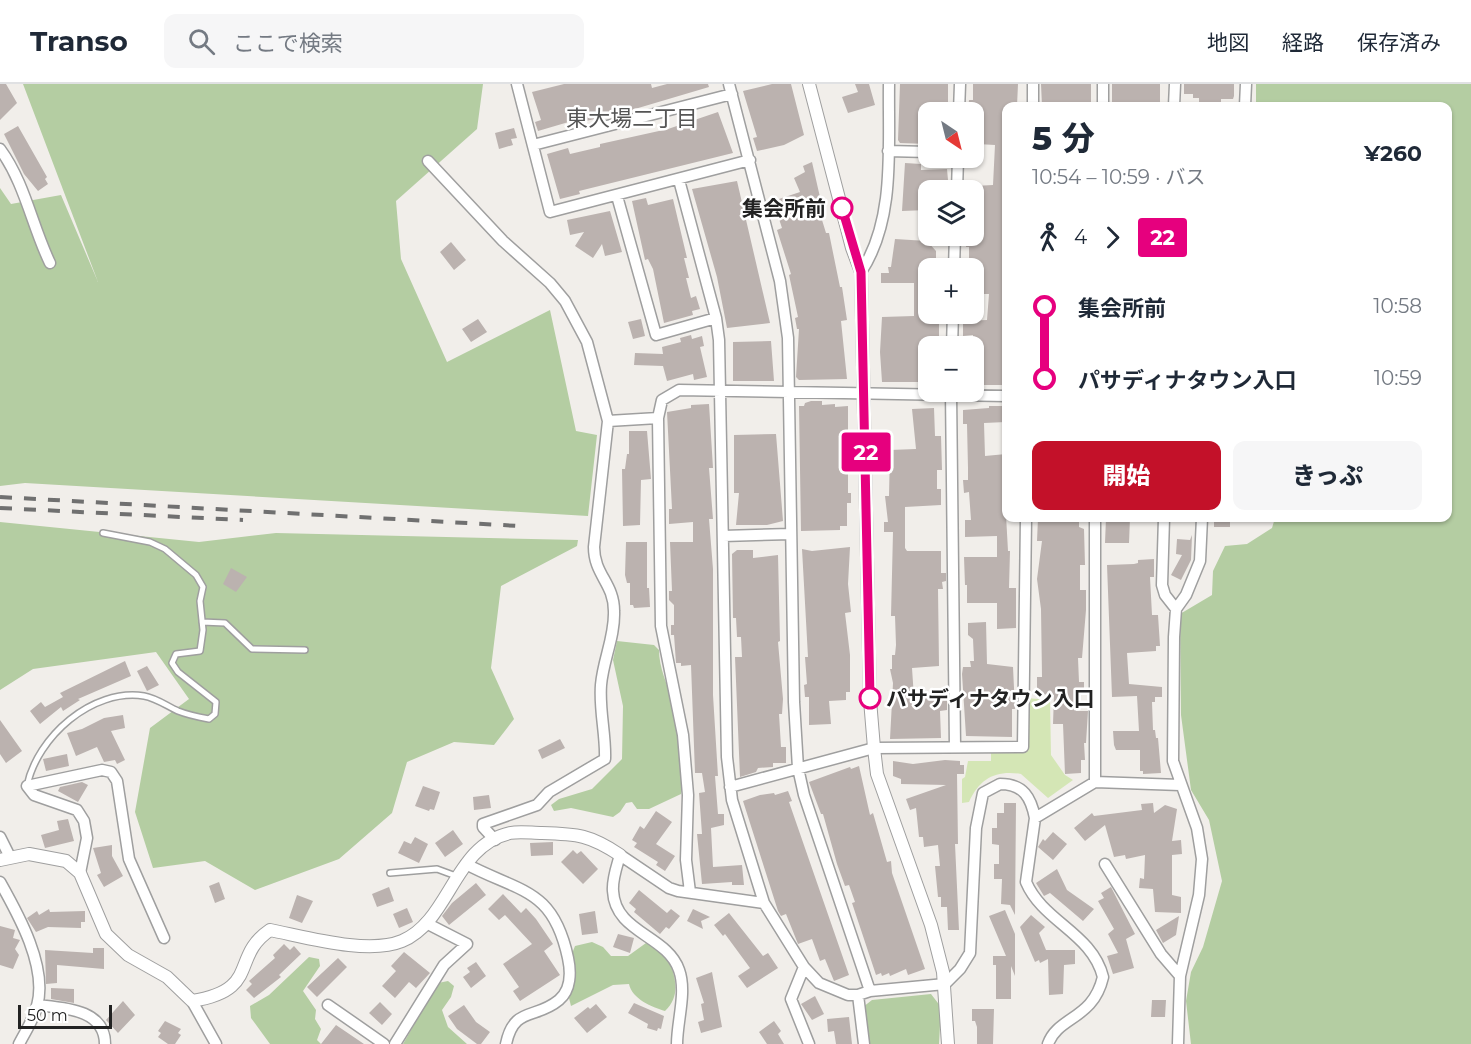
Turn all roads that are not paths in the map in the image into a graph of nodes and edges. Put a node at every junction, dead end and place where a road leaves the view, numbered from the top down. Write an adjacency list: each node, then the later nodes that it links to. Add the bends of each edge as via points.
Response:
1 (517, 84): 15 (street)
2 (809, 84): 24 (street)
3 (890, 84): 17 (street)
4 (960, 84): 10 (street)
5 (1033, 84): 11 (street)
6 (1103, 84): 12 (street)
7 (1175, 84): 13 (street)
8 (1246, 84): 14 (street)
9 (731, 89): 15 (street); 19 (street)
10 (959, 102)
11 (1032, 102)
12 (1103, 102)
13 (1174, 102)
14 (1245, 102)
15 (533, 145): 22 (street, via 550,212)
16 (0, 149): 23 (street, via 20,182)
17 (888, 151): 18 (street); 24 (street, via 877,244)
18 (918, 152)
19 (750, 160): 21 (street); 27 (street, via 780,281 788,338)
20 (428, 161): 34 (street, via 564,301 587,342)
21 (680, 180): 22 (street); 25 (street)
22 (617, 196): 25 (street, via 656,335)
23 (50, 263)
24 (861, 272): 28 (street)
25 (716, 318): 26 (street)
26 (722, 392): 27 (street); 33 (street, via 670,393 662,400); 41 (street)
27 (789, 392): 28 (street); 40 (street)
28 (866, 394): 29 (street); 46 (street)
29 (918, 394)
30 (984, 395): 31 (street)
31 (1002, 396)
32 (951, 402): 45 (street)
33 (658, 418): 34 (street); 63 (street, via 661,626 683,735)
34 (608, 422): 54 (street, via 594,547 594,561 609,586 615,611 601,686 604,759 549,792 537,805 483,824)
35 (1026, 522): 45 (street, via 1023,747)
36 (1095, 522): 48 (street)
37 (1164, 522): 42 (street, via 1162,585)
38 (1202, 522): 42 (street, via 1200,561 1191,587)
39 (103, 533): 43 (lane, via 150,542 165,549 196,575 203,587)
40 (790, 534): 41 (street); 47 (street)
41 (723, 536): 51 (street)
42 (1176, 609): 49 (street, via 1172,749)
43 (202, 622): 44 (lane, via 225,622 252,650); 50 (lane, via 200,651 176,654 172,663 216,702 215,714 209,718 193,716 146,696 121,696 84,708 54,735 31,766)
44 (305, 650)
45 (955, 747): 46 (street)
46 (873, 748): 47 (street); 69 (street, via 877,774 931,925)
47 (798, 768): 51 (street); 70 (street)
48 (1095, 782): 49 (street); 52 (street)
49 (1180, 785): 68 (street, via 1197,828 1202,874)
50 (27, 786): 59 (street, via 34,795 77,810 84,821 87,838); 66 (street, via 102,770 111,772 119,792 129,859)
51 (730, 788): 64 (street)
52 (1035, 818): 69 (street, via 1031,801 1022,789 1000,784 983,793 976,828 970,953); 85 (street, via 1026,882 1041,905 1095,953 1103,977 1092,1004 1059,1028)
53 (0, 837): 56 (street)
54 (495, 840): 55 (street, via 520,833 584,836); 57 (street)
55 (620, 855): 63 (street, via 669,888); 81 (street, via 613,883 615,904 634,928 667,950 679,970 682,983)
56 (5, 859): 59 (street, via 29,854 49,857 66,861)
57 (466, 864): 61 (street); 80 (street, via 533,895 557,921 565,946 570,969 568,989 552,1005 510,1026)
58 (1105, 864): 68 (street, via 1161,954)
59 (80, 873): 72 (street, via 106,934 128,955 166,977)
60 (390, 873): 61 (lane, via 437,869)
61 (458, 877): 65 (street)
62 (0, 882): 73 (street, via 25,925 32,946)
63 (690, 892): 64 (street)
64 (764, 903): 67 (street)
65 (426, 923): 72 (street, via 413,936 378,947 270,930 257,939 241,978 215,997); 79 (street, via 467,944 444,965)
66 (164, 938)
67 (804, 967): 71 (street, via 819,983); 82 (street, via 791,999)
68 (1180, 976): 86 (street)
69 (945, 984): 70 (street); 84 (street)
70 (870, 991): 71 (street)
71 (858, 995): 83 (street)
72 (192, 1001): 77 (street)
73 (38, 1005): 75 (street); 76 (street, via 77,1009 99,1024 105,1033)
74 (328, 1005): 78 (street)
75 (19, 1044)
76 (105, 1044)
77 (216, 1044)
78 (384, 1044)
79 (395, 1044)
80 (506, 1044)
81 (676, 1044)
82 (809, 1044)
83 (864, 1044)
84 (948, 1044)
85 (1048, 1044)
86 (1178, 1044)

